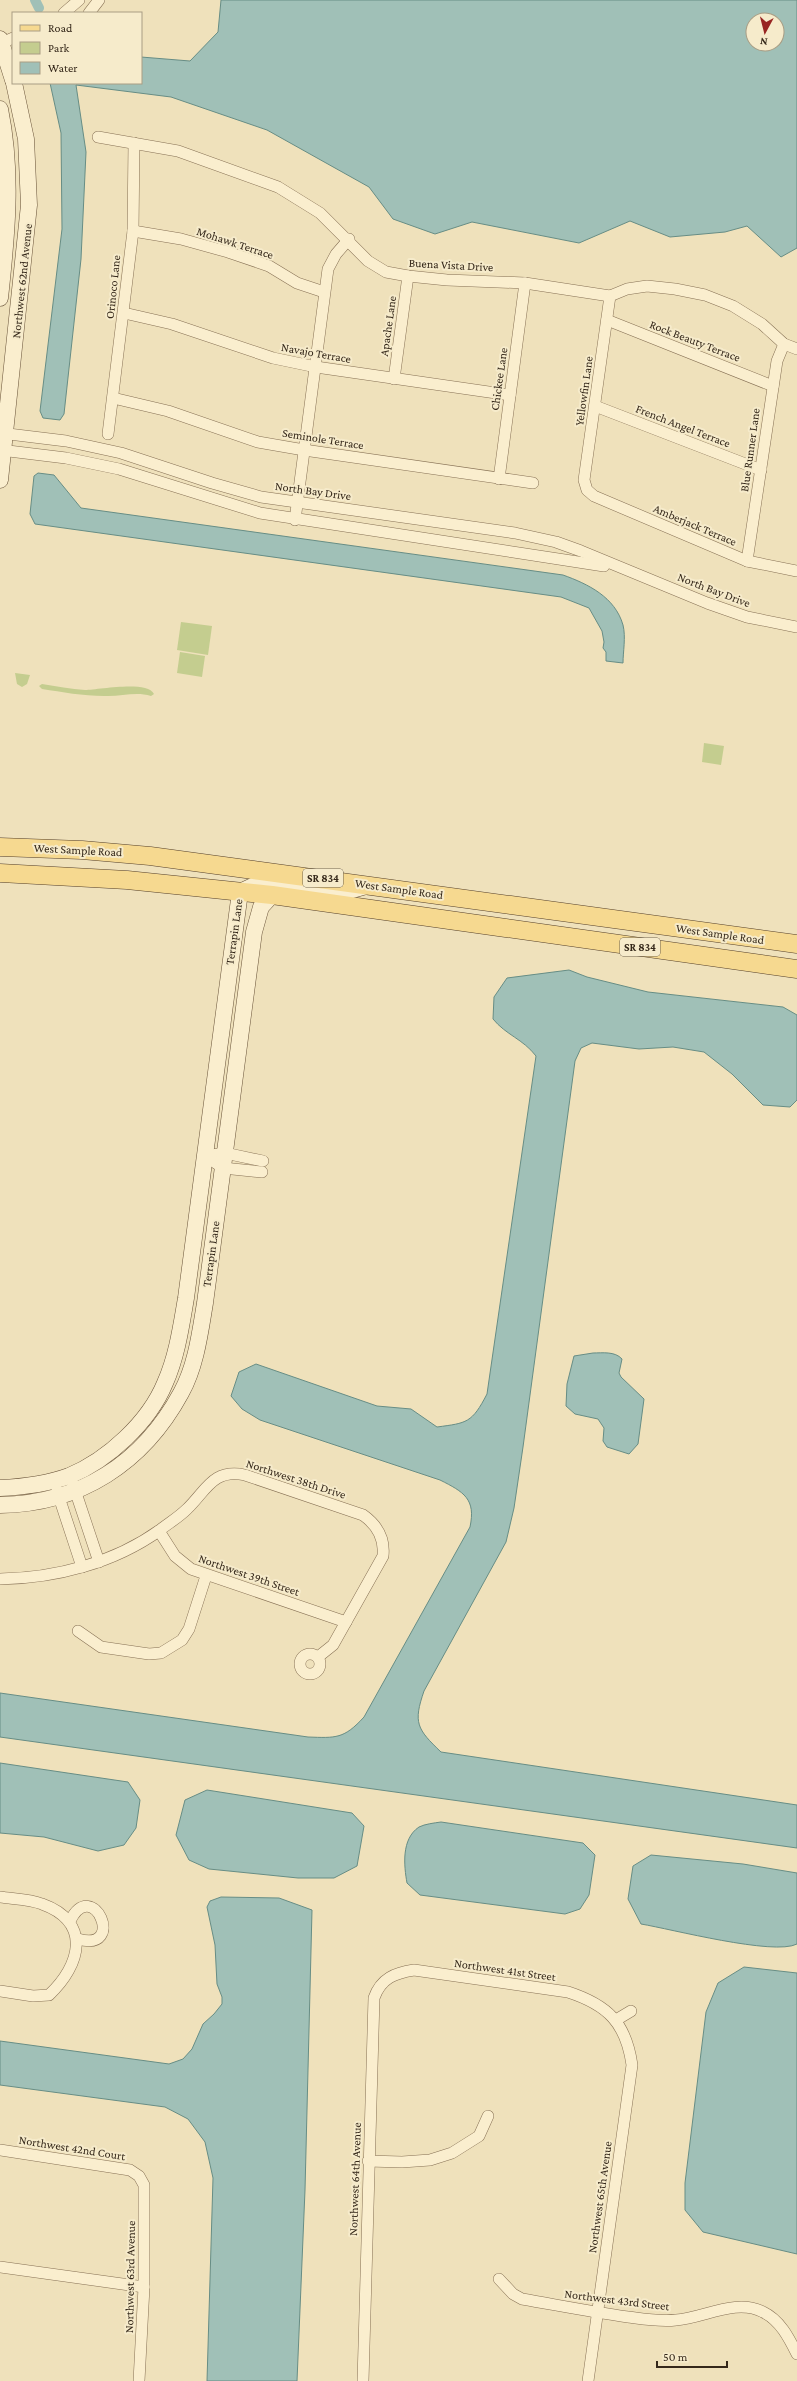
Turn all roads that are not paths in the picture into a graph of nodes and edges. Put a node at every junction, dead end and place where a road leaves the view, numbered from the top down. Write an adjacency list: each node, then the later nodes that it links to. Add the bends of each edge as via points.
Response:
1 (78, 6): 2 (street)
2 (66, 12)
3 (7, 47): 4 (street)
4 (12, 74)
5 (14, 84): 26 (street, Northwest 62nd Avenue, via 26,139 29,205)
6 (0, 109): 15 (street, Northwest 62nd Avenue, via 9,183 6,248)
7 (98, 137): 8 (street, Buena Vista Drive)
8 (134, 143): 9 (street, Orinoco Lane); 10 (street, Buena Vista Drive, via 178,151 278,187 320,213)
9 (133, 231): 13 (street, Mohawk Terrace, via 181,239 228,252 269,266 297,283); 16 (street, Orinoco Lane)
10 (349, 239): 11 (street, Buena Vista Drive, via 368,261 386,272); 13 (street, via 336,254 328,269)
11 (408, 276): 12 (street, Buena Vista Drive); 21 (street, Apache Lane)
12 (525, 283): 14 (street, Buena Vista Drive); 23 (street, Chickee Lane)
13 (324, 292): 20 (street)
14 (610, 296): 17 (street, Yellowfin Lane); 18 (street, Buena Vista Drive, via 627,289 647,286 705,295 733,306 762,324)
15 (0, 298)
16 (124, 312): 20 (street, Navajo Terrace, via 172,324 273,358); 24 (street, Orinoco Lane)
17 (607, 320): 22 (street, Rock Beauty Terrace); 25 (street, Yellowfin Lane)
18 (784, 344): 19 (street, Buena Vista Drive); 22 (street, Blue Runner Lane, via 777,361)
19 (797, 349)
20 (316, 367): 21 (street, Navajo Terrace); 28 (street)
21 (394, 379): 23 (street, Navajo Terrace)
22 (773, 386): 31 (street, Blue Runner Lane)
23 (510, 395): 33 (street, Chickee Lane)
24 (113, 398): 27 (street, Orinoco Lane); 28 (street, Seminole Terrace, via 168,411 258,442)
25 (595, 406): 31 (street, French Angel Terrace); 36 (street, Yellowfin Lane, via 584,480)
26 (3, 434): 29 (street, Northwest 62nd Avenue); 30 (street, North Bay Drive, via 66,441)
27 (108, 434)
28 (304, 450): 33 (street, Seminole Terrace); 37 (street)
29 (2, 451): 32 (street, North Bay Drive, via 66,458); 34 (street, Northwest 62nd Avenue)
30 (138, 458): 32 (street); 37 (street, North Bay Drive, via 261,497)
31 (761, 470): 39 (street, Blue Runner Lane)
32 (135, 474): 38 (street, North Bay Drive, via 260,513)
33 (499, 479): 35 (street, Seminole Terrace)
34 (0, 480)
35 (533, 483)
36 (587, 490): 39 (street, Amberjack Terrace, via 594,496)
37 (297, 502): 38 (street); 40 (street, North Bay Drive, via 515,533 556,542)
38 (295, 520): 40 (street, North Bay Drive)
39 (747, 561): 41 (street, Amberjack Terrace)
40 (624, 569): 42 (street, North Bay Drive, via 748,617)
41 (797, 571)
42 (797, 627)
43 (0, 846): 45 (main road, West Sample Road / SR 834, via 117,852)
44 (0, 873): 46 (main road, West Sample Road / SR 834, via 105,878)
45 (369, 885): 46 (street, via 345,892 273,881 257,884); 48 (main road, West Sample Road / SR 834)
46 (240, 892): 47 (main road, West Sample Road / SR 834); 52 (street, Terrapin Lane)
47 (272, 895): 49 (main road, West Sample Road / SR 834); 53 (street, Terrapin Lane, via 261,907 254,932)
48 (554, 910): 49 (main road, via 548,917); 50 (main road, West Sample Road / SR 834)
49 (520, 931): 51 (main road, West Sample Road / SR 834)
50 (797, 944)
51 (797, 969)
52 (204, 1156): 53 (street); 55 (street, Terrapin Lane, via 178,1347 165,1384 145,1417 126,1439)
53 (224, 1160): 54 (street); 58 (street, Terrapin Lane, via 197,1350 182,1392 160,1427 136,1454 108,1475)
54 (262, 1166)
55 (70, 1476): 56 (street, Terrapin Lane); 58 (street)
56 (53, 1481): 57 (street, Terrapin Lane); 59 (street)
57 (0, 1488)
58 (75, 1492): 59 (street, Terrapin Lane); 62 (street)
59 (59, 1498): 60 (street, Terrapin Lane); 63 (street)
60 (0, 1506)
61 (159, 1531): 62 (street, Northwest 38th Drive); 64 (street, Northwest 39th Street, via 175,1556 191,1569); 66 (street, Northwest 38th Drive, via 187,1509 214,1479 234,1473 363,1515 372,1521 382,1538 383,1556)
62 (99, 1562): 63 (street, Northwest 38th Drive)
63 (82, 1567): 65 (street, Northwest 38th Drive, via 26,1579)
64 (206, 1576): 66 (street, Northwest 39th Street); 67 (street, via 189,1629 182,1640 161,1653 149,1654 101,1647)
65 (0, 1579)
66 (346, 1622): 68 (street, via 333,1645)
67 (78, 1631)
68 (318, 1657)
69 (0, 1897): 70 (street, via 41,1903)
70 (70, 1921): 71 (street); 71 (street, via 74,1912 92,1908 100,1913 104,1922 103,1932 96,1939 87,1942)
71 (78, 1939): 73 (street, via 70,1964 57,1987 49,1995 33,1996)
72 (383, 1981): 75 (street, Northwest 41st Street, via 397,1973 414,1970 568,1992 602,2006); 78 (street, Northwest 64th Avenue, via 374,1998)
73 (0, 1991)
74 (631, 2011): 75 (street)
75 (616, 2020): 83 (street, Northwest 65th Avenue, via 626,2038 632,2065)
76 (488, 2116): 78 (street, via 479,2136 452,2153 430,2160 409,2162)
77 (0, 2150): 79 (street, Northwest 42nd Court, via 130,2170)
78 (368, 2160): 86 (street, Northwest 64th Avenue)
79 (139, 2176): 82 (street, Northwest 63rd Avenue, via 144,2184)
80 (0, 2267): 82 (street)
81 (499, 2279): 83 (street, Northwest 43rd Street, via 513,2294 522,2299)
82 (144, 2287): 85 (street, Northwest 63rd Avenue)
83 (597, 2313): 84 (street, Northwest 43rd Street, via 677,2320 745,2307 763,2312 777,2323 789,2336); 87 (street, Northwest 65th Avenue)
84 (797, 2354)
85 (139, 2381)
86 (363, 2381)
87 (588, 2381)

